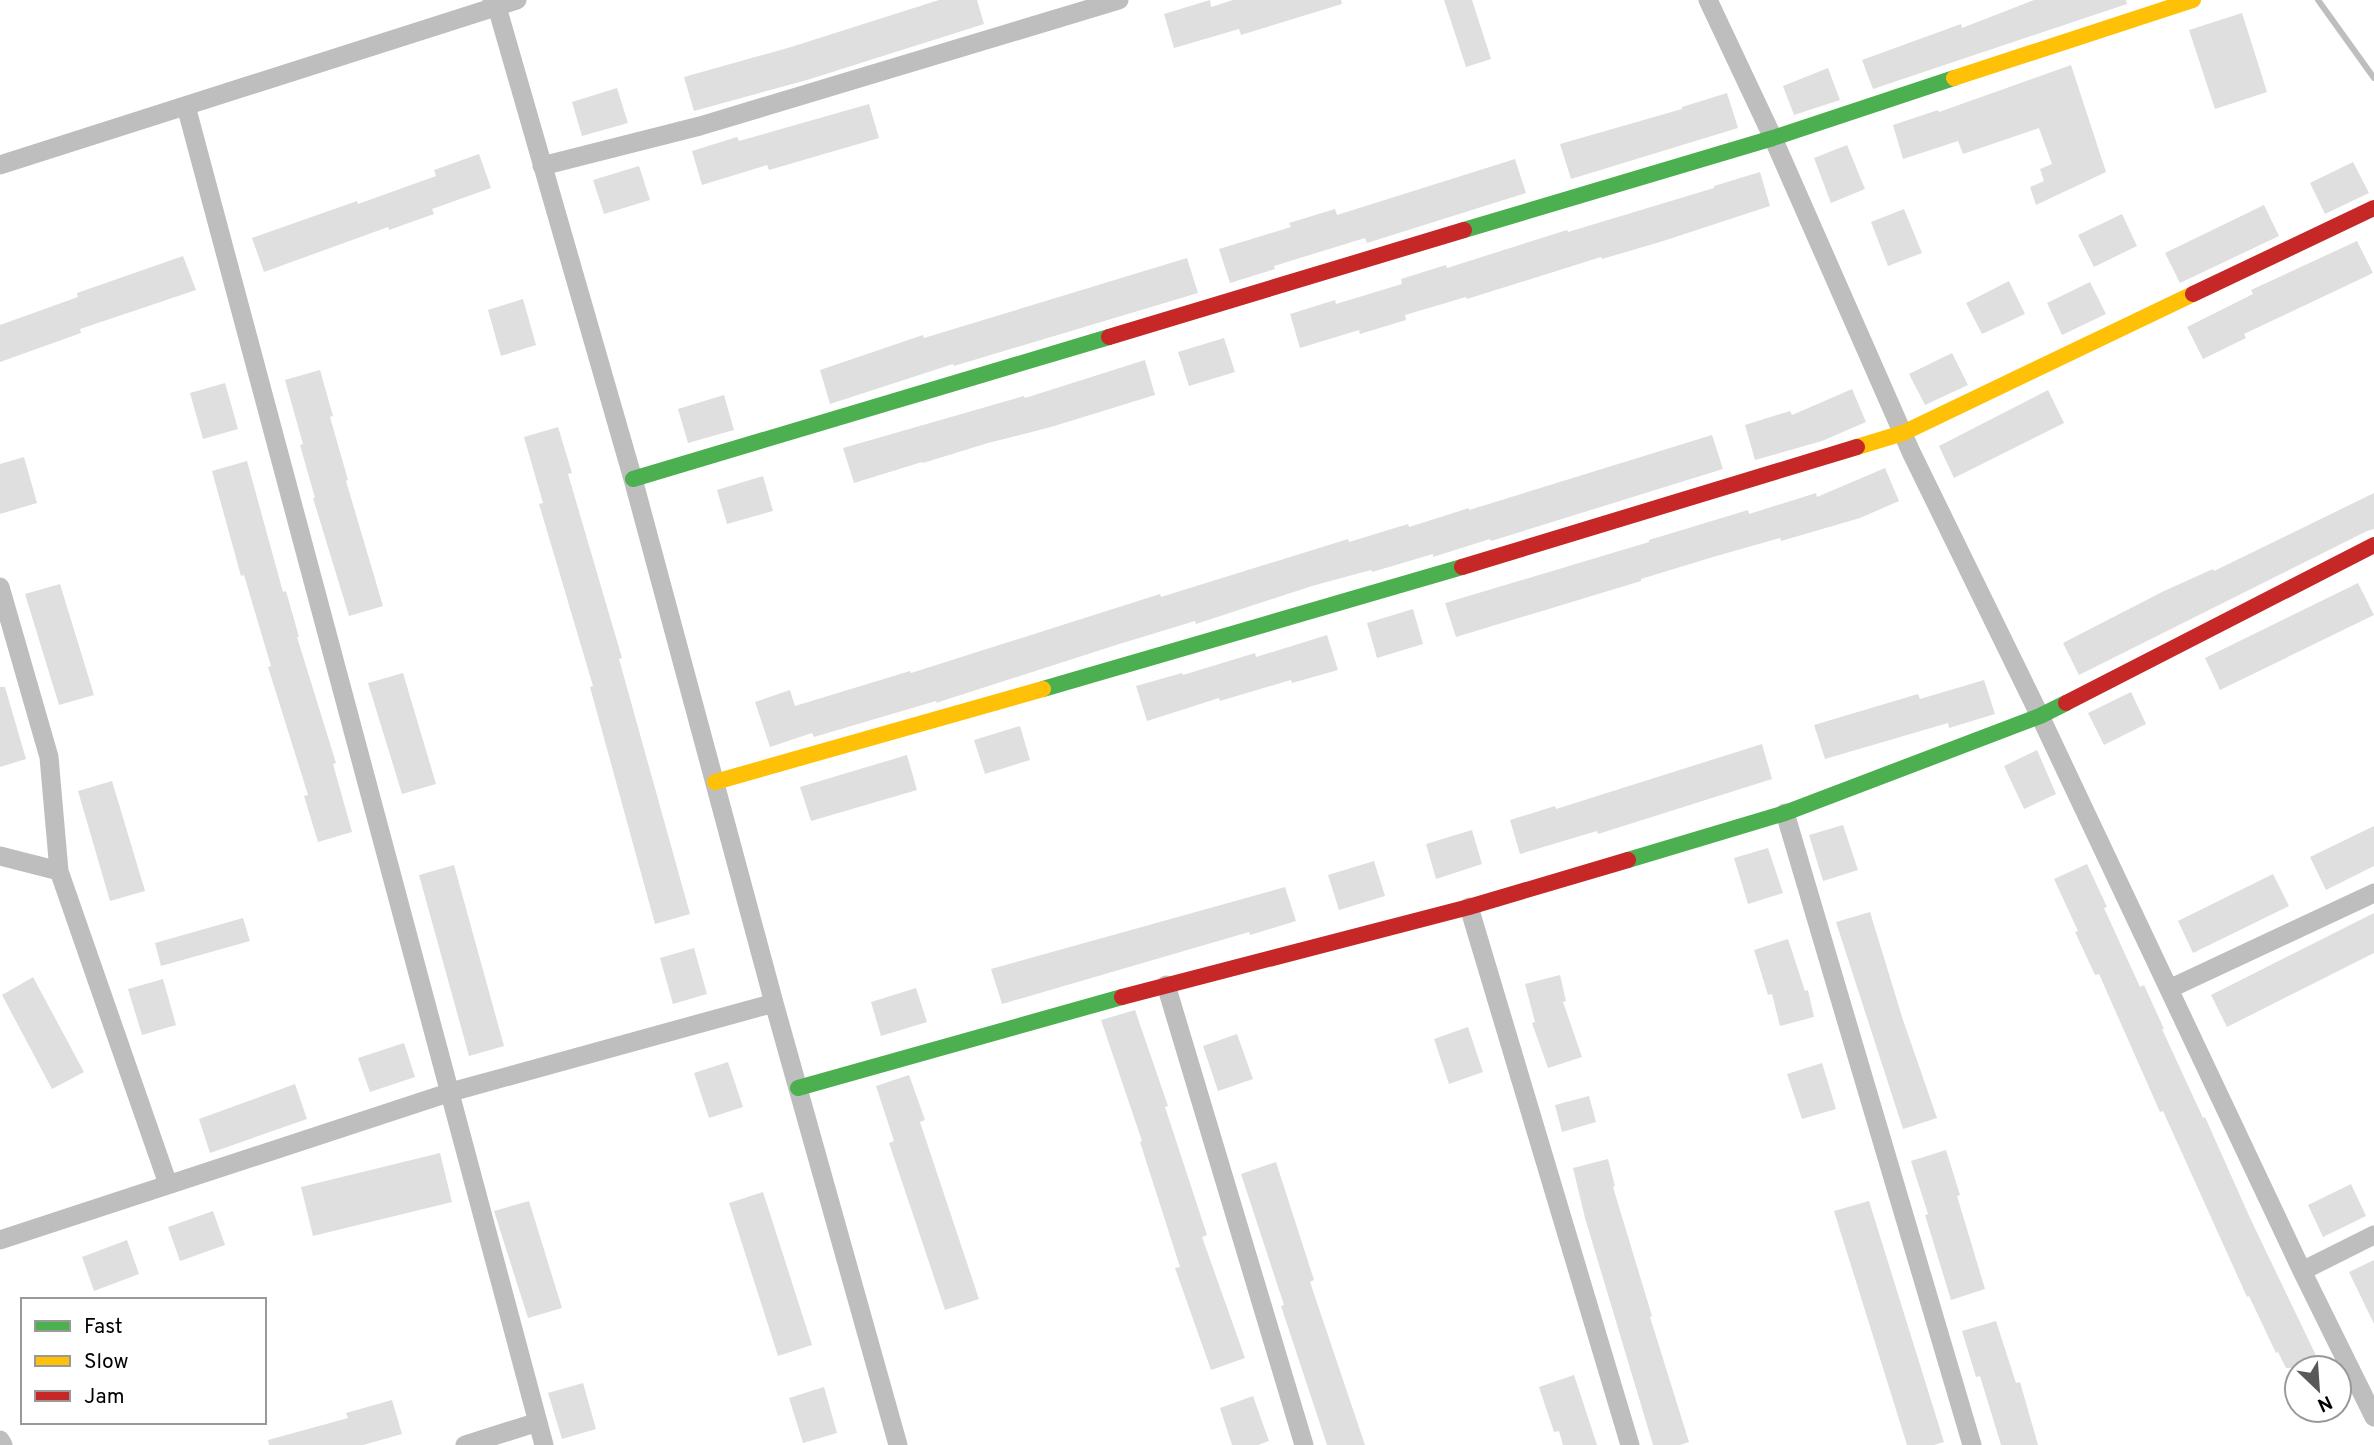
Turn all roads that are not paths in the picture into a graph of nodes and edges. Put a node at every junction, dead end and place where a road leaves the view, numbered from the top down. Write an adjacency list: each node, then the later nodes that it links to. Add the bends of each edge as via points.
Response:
1 (517, 0): 5 (street)
2 (1119, 0): 9 (street, via 700,126)
3 (1709, 0): 7 (street)
4 (2193, 0): 7 (street)
5 (494, 3): 6 (street); 9 (street)
6 (186, 106): 8 (street); 26 (street)
7 (1773, 138): 11 (street); 12 (street)
8 (0, 165)
9 (542, 166): 12 (street)
10 (2374, 208): 11 (street)
11 (1903, 433): 15 (street); 16 (street, via 1365,597)
12 (633, 479): 16 (street)
13 (2374, 545): 15 (street)
14 (0, 587): 19 (street, via 49,757)
15 (2040, 716): 17 (street); 23 (street)
16 (715, 782): 24 (street)
17 (1785, 813): 21 (street); 40 (street)
18 (0, 856): 19 (street)
19 (59, 871): 27 (street)
20 (2374, 893): 23 (street)
21 (1469, 906): 22 (street); 39 (street)
22 (1166, 985): 25 (street); 38 (street)
23 (2169, 989): 30 (street)
24 (774, 1003): 25 (street); 26 (street)
25 (798, 1088): 37 (street)
26 (451, 1092): 27 (street); 32 (street)
27 (168, 1184): 29 (street)
28 (2374, 1235): 30 (street)
29 (0, 1240)
30 (2302, 1271): 31 (street)
31 (2374, 1417)
32 (538, 1422): 35 (street); 36 (street)
33 (0, 1440): 34 (street)
34 (3, 1445)
35 (465, 1445)
36 (544, 1445)
37 (898, 1445)
38 (1304, 1445)
39 (1630, 1445)
40 (1972, 1445)

